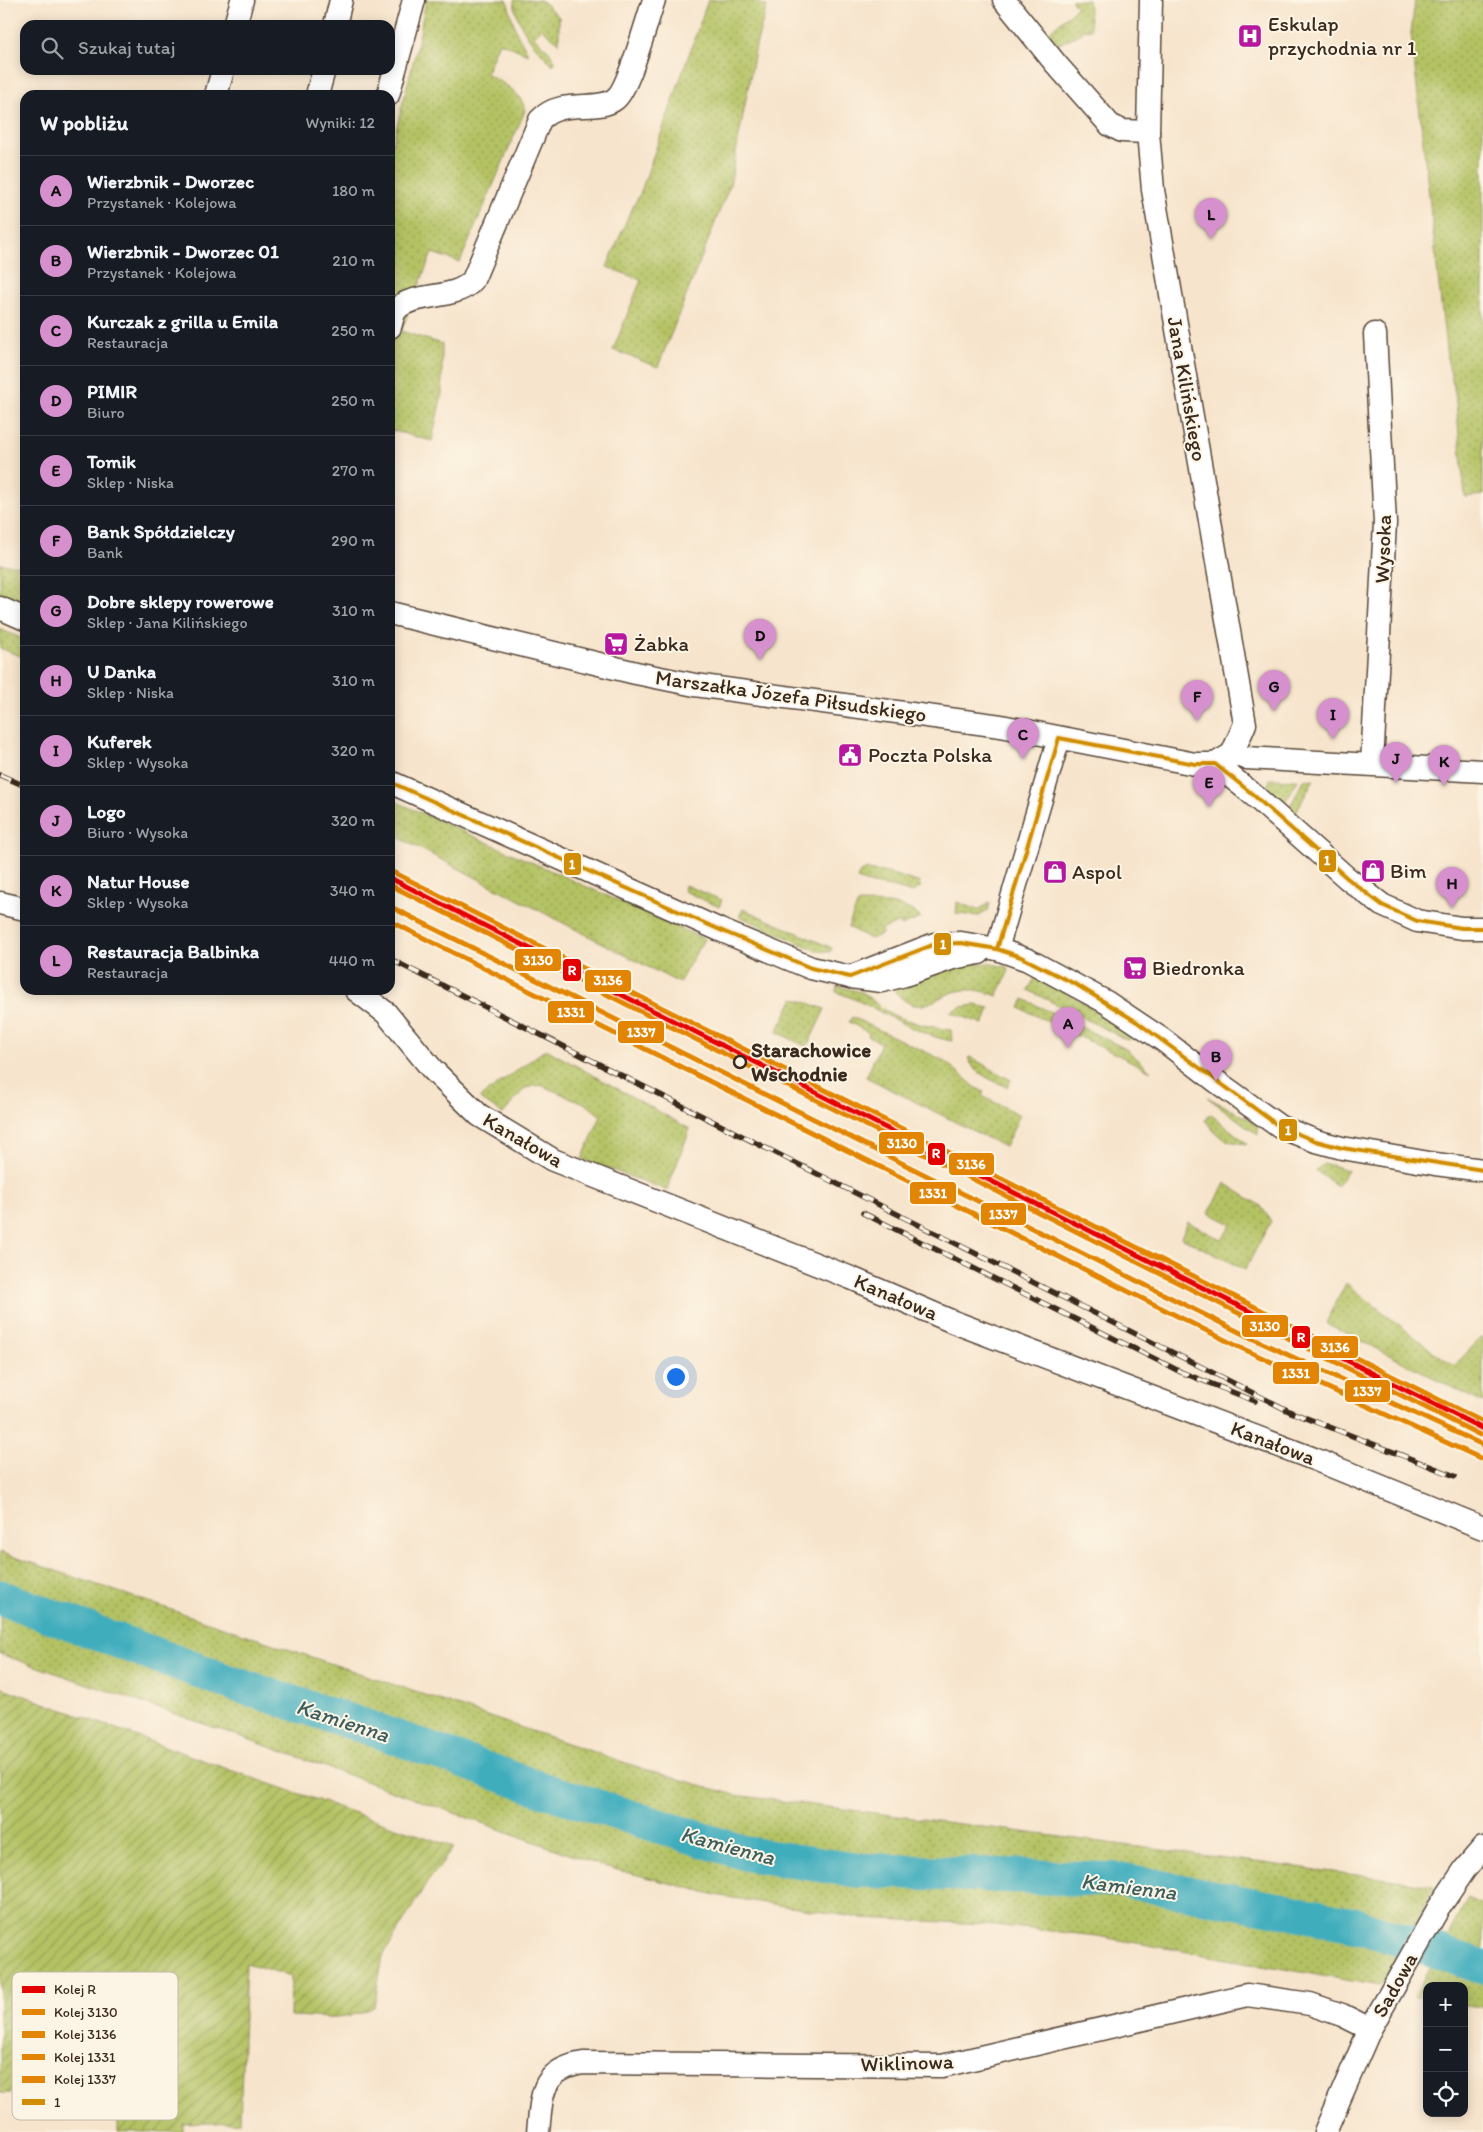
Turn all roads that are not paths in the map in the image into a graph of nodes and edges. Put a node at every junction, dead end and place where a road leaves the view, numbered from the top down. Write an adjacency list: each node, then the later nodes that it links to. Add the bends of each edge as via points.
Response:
1 (242, 0): 7 (street)
2 (341, 0): 8 (street)
3 (414, 0): 9 (street)
4 (654, 0): 17 (street, via 628,76 616,99 559,109 540,120 469,285 403,304)
5 (1004, 0): 16 (street, via 1110,125 1122,131)
6 (1151, 0): 16 (street, Jana Kilińskiego)
7 (236, 20)
8 (336, 20)
9 (395, 69)
10 (222, 75): 13 (street)
11 (323, 75): 14 (street)
12 (393, 75): 15 (street)
13 (217, 90)
14 (318, 90)
15 (389, 90)
16 (1148, 132): 23 (street, Jana Kilińskiego, via 1152,176 1246,724)
17 (395, 312)
18 (1375, 334): 24 (street, Wysoka, via 1385,523)
19 (0, 608): 21 (street)
20 (395, 614): 22 (street, Marszałka Józefa Piłsudskiego, via 695,686 1001,726)
21 (20, 617)
22 (1060, 738): 23 (street, Marszałka Józefa Piłsudskiego); 30 (street)
23 (1214, 761): 24 (street, via 1246,758); 29 (street, via 1382,905 1417,921)
24 (1372, 764): 25 (street)
25 (1483, 771)
26 (395, 784): 30 (street, via 811,968 850,977 935,944 961,943)
27 (0, 903): 28 (street)
28 (20, 909)
29 (1483, 928)
30 (997, 949): 32 (street, via 1028,960 1106,1002 1280,1127 1342,1148)
31 (363, 995): 33 (street, Kanałowa, via 386,1012 432,1069 479,1115 554,1160 951,1321 1314,1459)
32 (1483, 1170)
33 (1483, 1528)
34 (1483, 1848): 35 (street, Sadowa, via 1438,1909)
35 (1370, 2029): 36 (street, Wiklinowa, via 1310,2004 1247,1995 942,2066 583,2063 558,2071 546,2084 541,2098); 37 (street, Sadowa)
36 (538, 2132)
37 (1325, 2132)

